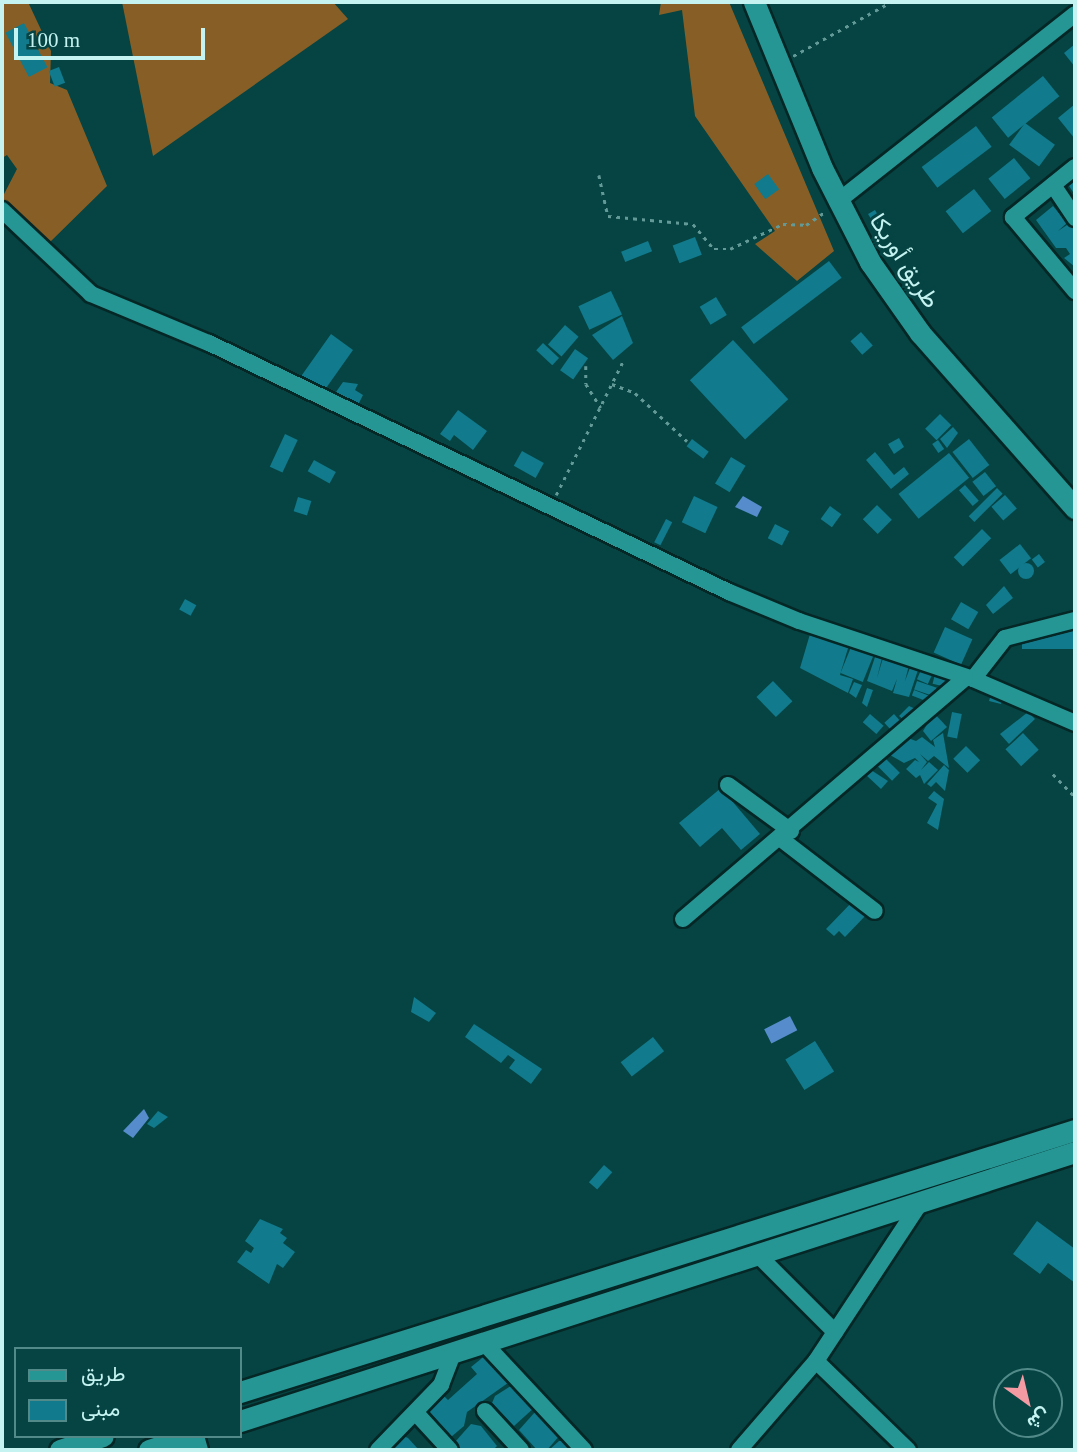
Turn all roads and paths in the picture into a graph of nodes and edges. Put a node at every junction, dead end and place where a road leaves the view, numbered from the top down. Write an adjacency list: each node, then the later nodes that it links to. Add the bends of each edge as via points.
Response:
1 (754, 2): 4 (street, طريق أوريكا)
2 (891, 2): 4 (path)
3 (1075, 14): 8 (street)
4 (779, 64): 8 (street, طريق أوريكا)
5 (1075, 167): 7 (street)
6 (599, 174): 8 (path, via 608,215 692,224 714,249 730,249 783,225 806,225)
7 (1053, 185): 10 (street); 11 (street, via 1013,217)
8 (837, 202): 18 (street, طريق أوريكا, via 899,307)
9 (2, 210): 17 (street, via 91,294 209,343)
10 (1075, 218)
11 (1075, 291)
12 (622, 363): 14 (path)
13 (586, 366): 15 (path, via 586,384)
14 (612, 384): 15 (path); 16 (path, via 635,393)
15 (601, 408): 17 (path, via 557,488)
16 (687, 441)
17 (553, 508): 20 (street, via 768,609)
18 (1075, 508)
19 (1075, 620): 20 (street, via 1005,638)
20 (969, 678): 21 (street); 25 (street)
21 (1075, 723)
22 (1053, 774): 24 (path)
23 (728, 785): 25 (street)
24 (1075, 797)
25 (786, 835): 26 (street); 27 (street)
26 (875, 911)
27 (684, 919)
28 (1075, 1130): 30 (street)
29 (1075, 1152): 32 (street)
30 (944, 1170): 31 (street); 32 (street)
31 (915, 1180): 33 (street); 39 (street)
32 (950, 1192): 33 (street)
33 (922, 1202): 34 (street); 35 (street)
34 (760, 1257): 35 (street); 36 (street)
35 (835, 1332): 38 (street)
36 (485, 1345): 37 (street); 50 (street)
37 (453, 1354): 41 (street, via 444,1380); 42 (street)
38 (816, 1361): 51 (street); 52 (street)
39 (242, 1391)
40 (485, 1411): 49 (street)
41 (416, 1413): 47 (street); 48 (street)
42 (242, 1420)
43 (97, 1438): 45 (street)
44 (192, 1439): 46 (street)
45 (60, 1450)
46 (149, 1450)
47 (377, 1450)
48 (450, 1450)
49 (521, 1450)
50 (584, 1450)
51 (738, 1450)
52 (908, 1450)

